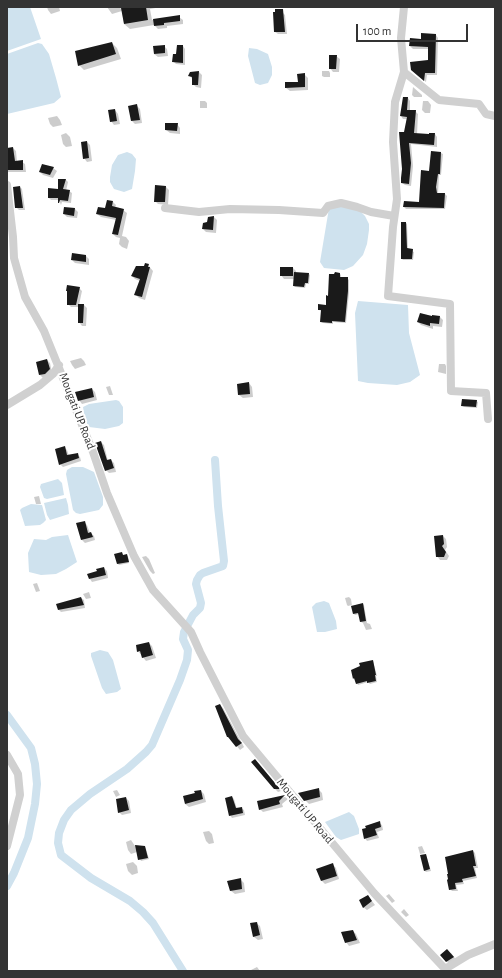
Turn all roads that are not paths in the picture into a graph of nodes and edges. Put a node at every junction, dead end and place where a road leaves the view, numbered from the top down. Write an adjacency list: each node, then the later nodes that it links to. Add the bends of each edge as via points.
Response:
1 (404, 7): 2 (street, via 401,38)
2 (404, 72): 3 (street, via 439,100 479,104 486,114); 6 (street, via 395,102 397,199)
3 (495, 116)
4 (7, 185): 7 (street, Mougati UP Road, via 14,258 18,273 25,297)
5 (165, 208): 6 (street, via 199,212 230,209 323,213 328,206 341,203)
6 (394, 216): 9 (street, via 388,296 450,304 451,391 486,393)
7 (59, 365): 8 (street, via 54,374 40,385); 13 (street, Mougati UP Road, via 107,493 134,556 153,590 191,632 243,736 374,893)
8 (7, 405)
9 (488, 419)
10 (7, 755): 11 (street, via 18,774 20,795)
11 (7, 846)
12 (495, 944): 13 (street, via 468,955)
13 (446, 970)

